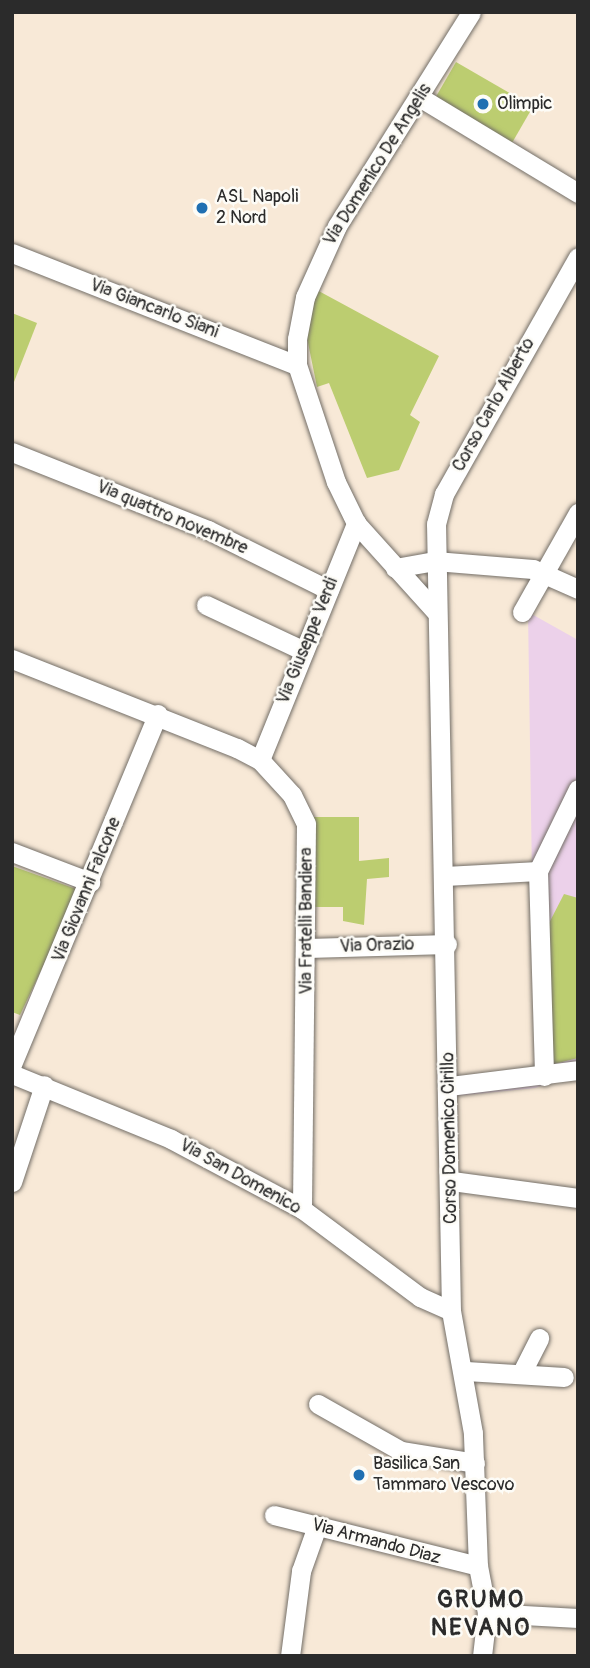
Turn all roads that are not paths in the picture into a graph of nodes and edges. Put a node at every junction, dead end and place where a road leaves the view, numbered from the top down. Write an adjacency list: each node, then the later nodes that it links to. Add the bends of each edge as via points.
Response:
1 (471, 12): 2 (street, Via Domenico De Angelis)
2 (421, 98): 3 (street); 6 (street, Via Domenico De Angelis, via 321,259 300,313)
3 (578, 192)
4 (12, 253): 6 (street, Via Giancarlo Siani)
5 (578, 257): 10 (street, Corso Carlo Alberto, via 444,494)
6 (297, 365): 9 (street, Via Domenico De Angelis, via 322,452)
7 (12, 452): 14 (street, Via quattro novembre, via 208,530)
8 (576, 521): 12 (street)
9 (356, 523): 11 (street); 14 (street, Via Giuseppe Verdi)
10 (435, 561): 11 (street); 12 (street); 17 (street, Corso Carlo Alberto)
11 (395, 568): 17 (street)
12 (544, 573): 13 (street); 16 (street)
13 (578, 589)
14 (329, 590): 18 (street, Via Giuseppe Verdi)
15 (206, 605): 18 (street)
16 (522, 612)
17 (436, 615): 26 (street, Corso Domenico Cirillo)
18 (304, 651): 21 (street, Via Giuseppe Verdi)
19 (12, 659): 20 (street, Via Fratelli Bandiera)
20 (159, 714): 21 (street, Via Fratelli Bandiera); 27 (street, Via Giovanni Falcone)
21 (260, 760): 29 (street, Via Fratelli Bandiera, via 292,795 306,824)
22 (578, 789): 23 (street)
23 (572, 822): 25 (street)
24 (12, 852): 27 (street)
25 (538, 871): 26 (street); 33 (street)
26 (445, 876): 28 (street, Corso Domenico Cirillo)
27 (90, 882): 30 (street, Via Giovanni Falcone)
28 (447, 944): 29 (street, Via Orazio); 35 (street, Corso Domenico Cirillo)
29 (308, 948): 39 (street, Via Fratelli Bandiera)
30 (12, 1064)
31 (578, 1070): 33 (street)
32 (12, 1074): 34 (street, Via San Domenico)
33 (544, 1076): 35 (street)
34 (44, 1086): 37 (street); 39 (street, Via San Domenico, via 171,1139)
35 (450, 1086): 36 (street, Corso Domenico Cirillo)
36 (452, 1181): 38 (street); 40 (street, Corso Domenico Cirillo)
37 (12, 1182)
38 (578, 1199)
39 (302, 1209): 40 (street, Via San Domenico, via 420,1297)
40 (451, 1311): 42 (street, Corso Domenico Cirillo)
41 (539, 1338): 43 (street)
42 (466, 1371): 43 (street); 46 (street, Corso Domenico Cirillo)
43 (522, 1372): 44 (street)
44 (564, 1377)
45 (318, 1404): 46 (street, via 401,1451)
46 (475, 1463): 49 (street, Corso Domenico Cirillo)
47 (274, 1515): 48 (street, Via Armando Diaz)
48 (317, 1526): 49 (street, Via Armando Diaz); 53 (street, via 301,1572)
49 (478, 1566): 50 (street, Corso Domenico Cirillo)
50 (486, 1604): 51 (street); 52 (street, Corso Domenico Cirillo)
51 (578, 1618)
52 (484, 1651)
53 (290, 1656)

